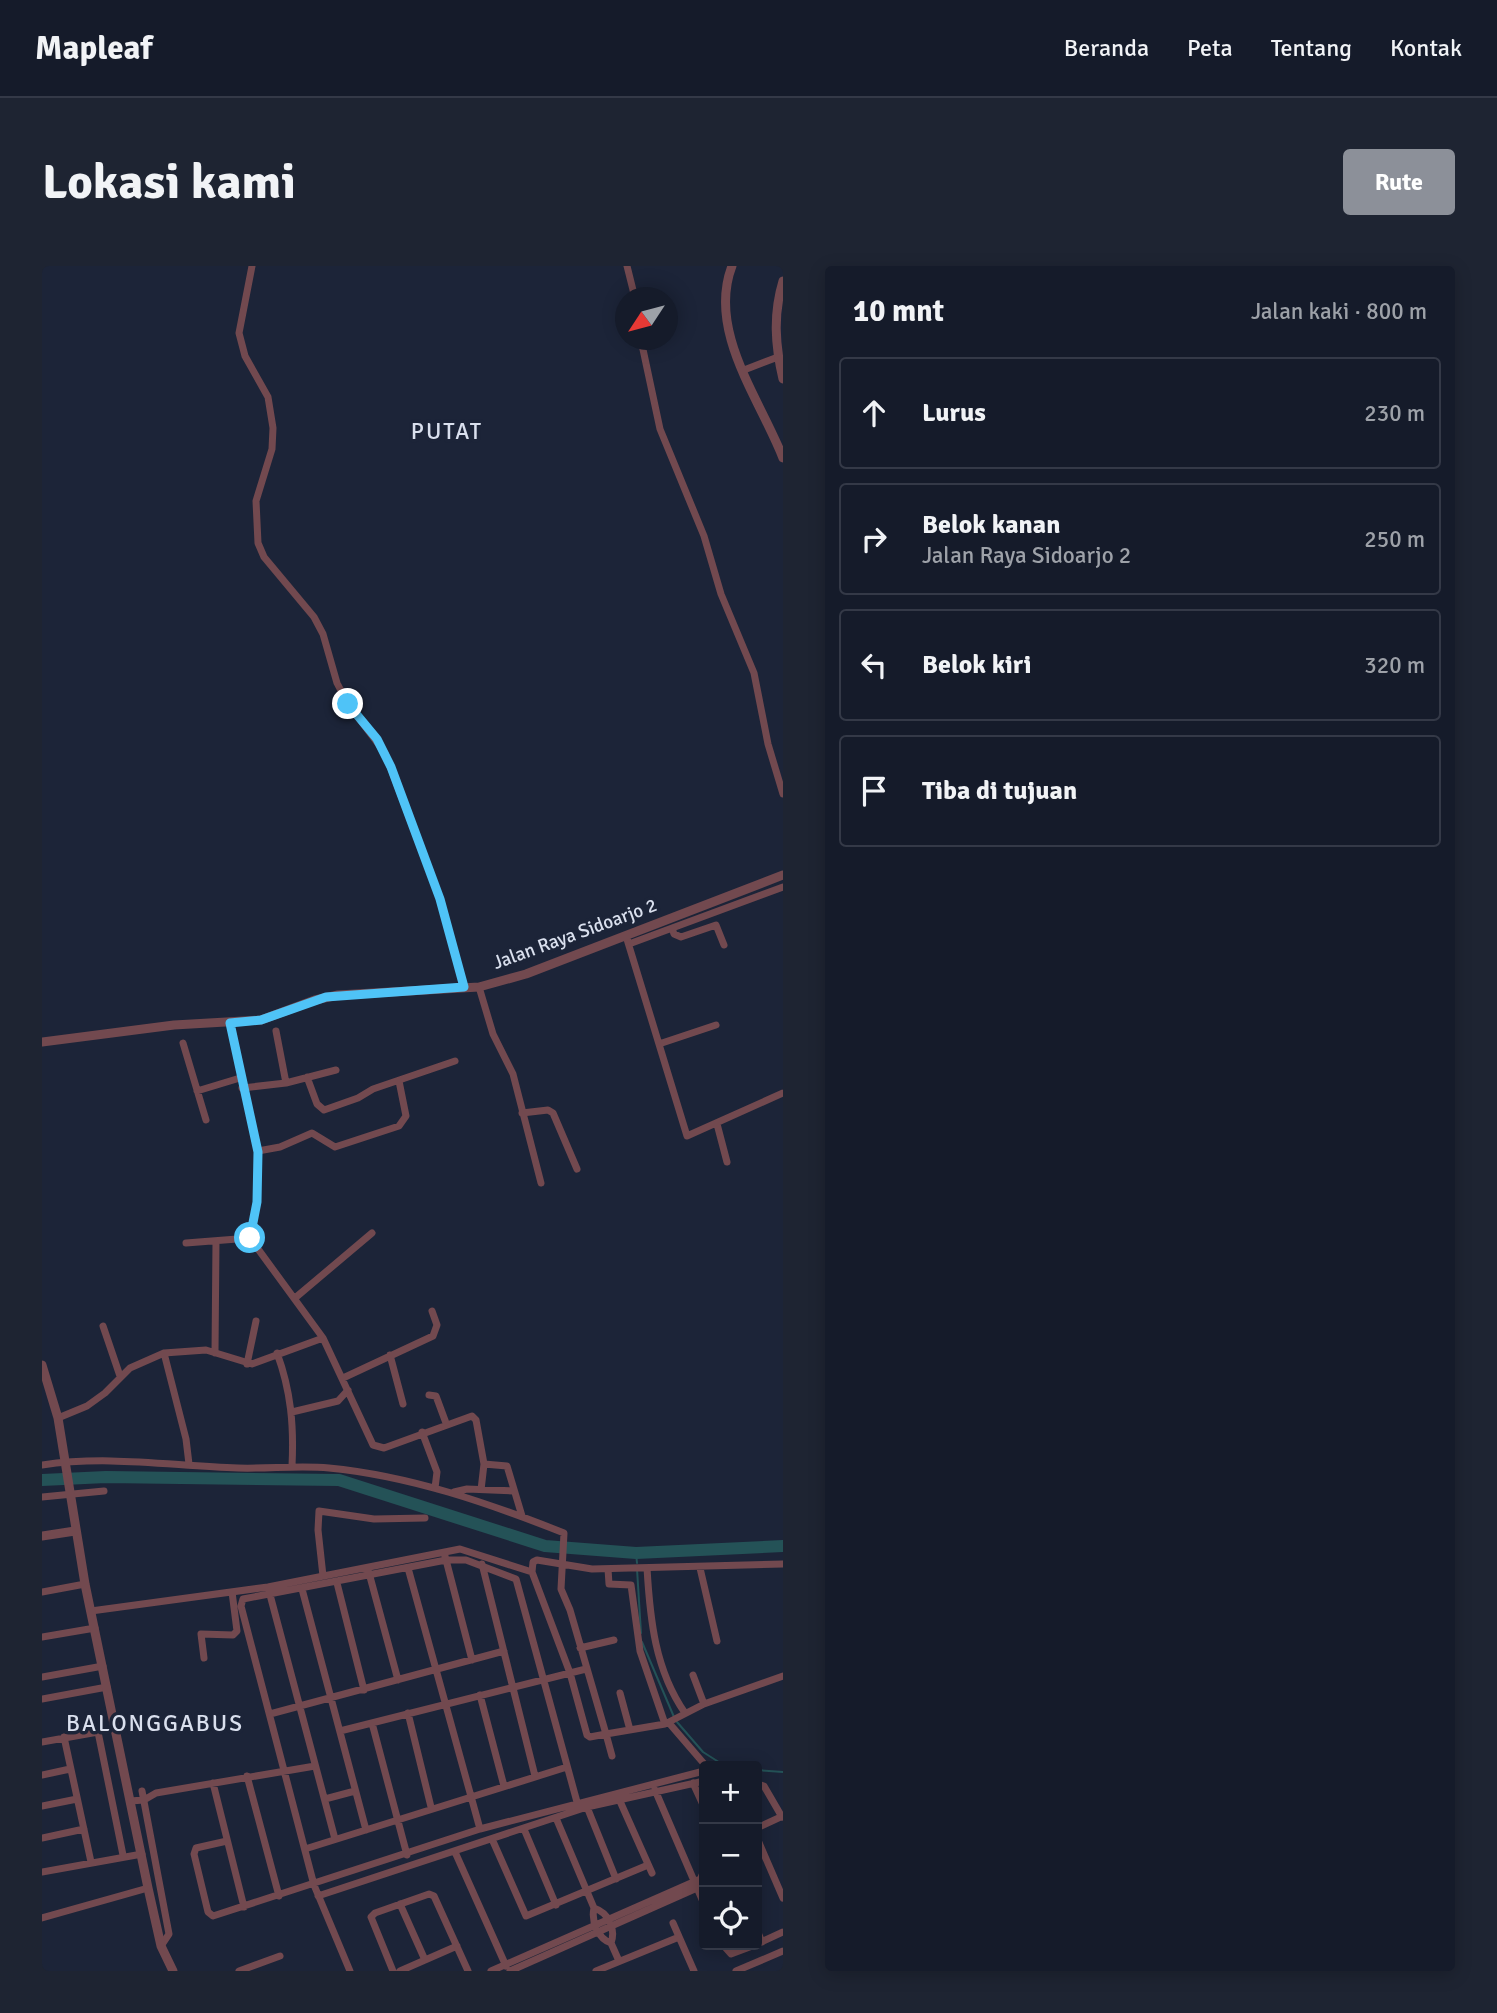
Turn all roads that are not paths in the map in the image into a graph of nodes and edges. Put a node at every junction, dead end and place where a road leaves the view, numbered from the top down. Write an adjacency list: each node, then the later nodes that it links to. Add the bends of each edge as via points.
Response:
1 (253, 266): 17 (street, via 239,333 245,356 268,397 273,428 272,449 256,501 258,543 264,557 314,617 337,683 385,753 440,899)
2 (627, 266): 4 (street)
3 (732, 266): 8 (street, via 725,317)
4 (632, 287)
5 (782, 287): 7 (street, via 775,317)
6 (643, 350): 11 (street, via 660,429 705,536 722,594 754,673)
7 (778, 357): 8 (street); 9 (street)
8 (748, 368): 10 (street)
9 (783, 379)
10 (783, 458)
11 (783, 794)
12 (783, 875): 15 (street, Jalan Raya Sidoarjo 2)
13 (783, 887): 14 (street)
14 (672, 928): 15 (street); 16 (street, via 681,937 716,925)
15 (628, 940): 18 (street, Jalan Raya Sidoarjo 2); 24 (street)
16 (724, 945)
17 (464, 987): 18 (street, Jalan Raya Sidoarjo 2); 20 (street, Jalan Raya Sidoarjo 2, via 326,997)
18 (480, 990): 34 (street, via 513,1074)
19 (716, 1025): 24 (street)
20 (231, 1027): 22 (street, Jalan Raya Sidoarjo 2, via 174,1025); 28 (street)
21 (276, 1031): 30 (street)
22 (42, 1042)
23 (183, 1043): 32 (street)
24 (659, 1044): 36 (street, via 685,1134 692,1136)
25 (455, 1061): 29 (street)
26 (336, 1070): 27 (street)
27 (307, 1077): 29 (street, via 324,1110); 30 (street)
28 (240, 1078): 31 (street); 32 (street)
29 (399, 1080): 37 (street, via 406,1116 399,1126 335,1147 312,1133)
30 (286, 1083): 31 (street)
31 (242, 1087): 37 (street)
32 (197, 1091): 35 (street)
33 (783, 1093): 36 (street)
34 (522, 1113): 39 (street, via 553,1113); 40 (street)
35 (206, 1120)
36 (717, 1124): 38 (street)
37 (258, 1152): 42 (street, via 257,1202)
38 (727, 1162)
39 (577, 1169)
40 (541, 1183)
41 (372, 1233): 45 (street)
42 (250, 1238): 43 (street); 45 (street)
43 (216, 1241): 44 (street); 51 (street)
44 (186, 1243)
45 (295, 1298): 49 (street)
46 (432, 1311): 53 (street, via 437,1325 433,1336)
47 (256, 1321): 54 (street)
48 (103, 1326): 56 (street)
49 (323, 1338): 52 (street); 57 (street)
50 (163, 1353): 51 (street, via 191,1349); 56 (street); 65 (street, via 187,1439)
51 (215, 1353): 54 (street)
52 (277, 1353): 54 (street); 61 (street)
53 (390, 1355): 57 (street); 60 (street)
54 (249, 1364)
55 (43, 1370): 62 (street)
56 (120, 1376): 62 (street, via 87,1406)
57 (343, 1378): 58 (street)
58 (348, 1390): 61 (street, via 338,1401); 64 (street, via 373,1445 384,1448)
59 (429, 1395): 63 (street, via 436,1396)
60 (403, 1404)
61 (292, 1412): 69 (street)
62 (58, 1418): 68 (street)
63 (446, 1423): 64 (street); 66 (street, via 475,1418)
64 (422, 1432): 70 (street, via 437,1472)
65 (189, 1464): 68 (street, via 118,1460); 69 (street)
66 (484, 1464): 71 (street); 73 (street, via 506,1465)
67 (42, 1465): 68 (street)
68 (66, 1465): 75 (street)
69 (292, 1466): 70 (street, via 375,1474)
70 (435, 1488): 74 (street)
71 (481, 1490): 73 (street); 74 (street)
72 (104, 1491): 75 (street)
73 (513, 1491): 77 (street)
74 (454, 1492): 77 (street)
75 (70, 1493): 76 (street); 79 (street)
76 (42, 1497)
77 (522, 1516): 82 (street, via 566,1536)
78 (425, 1518): 92 (street, via 319,1511)
79 (75, 1531): 80 (street); 96 (street)
80 (42, 1536)
81 (445, 1556): 83 (street); 85 (street); 86 (street); 87 (street, via 465,1549); 109 (street)
82 (564, 1562): 90 (street); 91 (street, via 535,1560); 106 (street, via 561,1592)
83 (482, 1564): 94 (street); 107 (street)
84 (783, 1564): 89 (street)
85 (367, 1568): 92 (street); 93 (street)
86 (408, 1568): 93 (street); 111 (street)
87 (518, 1568): 91 (street); 94 (street)
88 (645, 1568): 89 (street); 90 (street); 130 (street, via 656,1647 670,1690)
89 (701, 1568): 105 (street)
90 (608, 1569): 133 (street, via 609,1584 631,1585 640,1651)
91 (532, 1572): 113 (street)
92 (323, 1576): 99 (street)
93 (370, 1577): 95 (street); 118 (street)
94 (516, 1578): 117 (street)
95 (337, 1583): 97 (street); 121 (street)
96 (85, 1584): 98 (street); 101 (street)
97 (302, 1589): 99 (street); 125 (street)
98 (42, 1591)
99 (269, 1591): 100 (street); 128 (street); 131 (street, via 241,1602)
100 (232, 1592): 101 (street); 108 (street, via 237,1631 233,1635 201,1634)
101 (91, 1611): 102 (street)
102 (95, 1628): 103 (street); 110 (street)
103 (42, 1637)
104 (614, 1640): 106 (street)
105 (717, 1641)
106 (580, 1648): 112 (street)
107 (504, 1651): 109 (street); 120 (street)
108 (204, 1658)
109 (472, 1660): 111 (street)
110 (103, 1666): 116 (street); 119 (street)
111 (437, 1669): 118 (street); 127 (street)
112 (586, 1669): 113 (street); 136 (street)
113 (570, 1673): 117 (street); 136 (street, via 587,1736)
114 (693, 1675): 126 (street)
115 (783, 1676): 126 (street)
116 (42, 1677)
117 (543, 1679): 120 (street); 142 (street)
118 (398, 1680): 121 (street)
119 (107, 1687): 124 (street); 160 (street)
120 (513, 1687): 123 (street); 148 (street)
121 (364, 1690): 125 (street)
122 (620, 1693): 134 (street)
123 (480, 1696): 127 (street); 153 (street)
124 (42, 1699)
125 (331, 1699): 128 (street); 135 (street)
126 (704, 1703): 130 (street)
127 (446, 1704): 129 (street); 159 (street)
128 (300, 1707): 131 (street); 141 (street)
129 (408, 1713): 132 (street); 167 (street)
130 (684, 1713): 133 (street)
131 (270, 1714): 145 (street)
132 (372, 1723): 135 (street); 170 (street)
133 (668, 1723): 134 (street); 140 (street)
134 (630, 1730): 136 (street)
135 (340, 1731): 156 (street)
136 (606, 1734): 139 (street)
137 (64, 1737): 138 (street); 143 (street); 185 (street, via 98,1732)
138 (42, 1742)
139 (612, 1756)
140 (699, 1761)
141 (315, 1766): 145 (street); 161 (street)
142 (567, 1767): 148 (street); 165 (street)
143 (70, 1769): 146 (street); 162 (street)
144 (699, 1770): 165 (street)
145 (284, 1771): 147 (street); 181 (street)
146 (42, 1774)
147 (247, 1776): 150 (street); 198 (street)
148 (535, 1776): 153 (street)
149 (699, 1782): 151 (street)
150 (213, 1783): 157 (street); 180 (street)
151 (694, 1783): 154 (street); 158 (street)
152 (762, 1785): 169 (street)
153 (504, 1786): 159 (street)
154 (655, 1790): 163 (street); 193 (street)
155 (142, 1791): 157 (street); 160 (street); 164 (street)
156 (355, 1791): 161 (street); 176 (street)
157 (156, 1793): 164 (street)
158 (699, 1795)
159 (471, 1796): 167 (street); 174 (street)
160 (129, 1797): 164 (street); 184 (street)
161 (325, 1798): 178 (street)
162 (77, 1799): 166 (street); 173 (street)
163 (619, 1799): 168 (street); 188 (street)
164 (144, 1800): 215 (street, via 169,1934)
165 (577, 1802): 174 (street)
166 (42, 1806)
167 (431, 1807): 170 (street)
168 (587, 1807): 171 (street); 192 (street)
169 (782, 1817): 172 (street)
170 (398, 1818): 176 (street); 186 (street)
171 (556, 1818): 175 (street); 196 (street)
172 (762, 1826)
173 (84, 1829): 177 (street); 187 (street)
174 (480, 1829): 186 (street)
175 (524, 1829): 179 (street); 202 (street)
176 (366, 1830): 178 (street)
177 (42, 1838)
178 (335, 1839): 181 (street)
179 (492, 1839): 183 (street); 202 (street, via 523,1914 530,1916)
180 (227, 1841): 203 (street); 203 (street, via 196,1849 194,1856 210,1915)
181 (305, 1849): 194 (street)
182 (762, 1850): 200 (street)
183 (455, 1852): 199 (street); 224 (street)
184 (142, 1854): 185 (street); 195 (street)
185 (123, 1855): 187 (street)
186 (407, 1855): 194 (street)
187 (91, 1862): 189 (street)
188 (648, 1865): 190 (street); 192 (street)
189 (42, 1872)
190 (652, 1873)
191 (699, 1878): 193 (street)
192 (616, 1879): 196 (street)
193 (696, 1883): 197 (street); 206 (street); 209 (street)
194 (314, 1885): 198 (street); 199 (street)
195 (148, 1888): 205 (street); 215 (street)
196 (588, 1891): 202 (street); 204 (street)
197 (699, 1891)
198 (279, 1896): 203 (street)
199 (318, 1896): 228 (street)
200 (783, 1898)
201 (400, 1904): 216 (street, via 432,1894); 221 (street); 229 (street, via 371,1917)
202 (556, 1905)
203 (244, 1907)
204 (594, 1908): 206 (street); 208 (street)
205 (42, 1918)
206 (608, 1919): 208 (street); 209 (street)
207 (673, 1923): 212 (street)
208 (595, 1924): 211 (street); 224 (street)
209 (612, 1927): 211 (street); 214 (street)
210 (783, 1932): 213 (street)
211 (598, 1934): 214 (street); 224 (street)
212 (679, 1937): 222 (street); 225 (street)
213 (762, 1941)
214 (611, 1944): 222 (street)
215 (161, 1946): 226 (street)
216 (457, 1946): 221 (street); 231 (street)
217 (727, 1950): 218 (street, via 731,1955)
218 (742, 1950)
219 (783, 1951): 223 (street)
220 (281, 1956): 227 (street)
221 (425, 1960): 230 (street)
222 (619, 1961): 233 (street)
223 (760, 1962): 234 (street); 235 (street)
224 (508, 1969): 232 (street)
225 (690, 1970)
226 (173, 1971)
227 (239, 1971)
228 (350, 1971)
229 (393, 1971)
230 (400, 1971)
231 (468, 1971)
232 (491, 1971)
233 (596, 1971)
234 (737, 1971)
235 (764, 1971)

